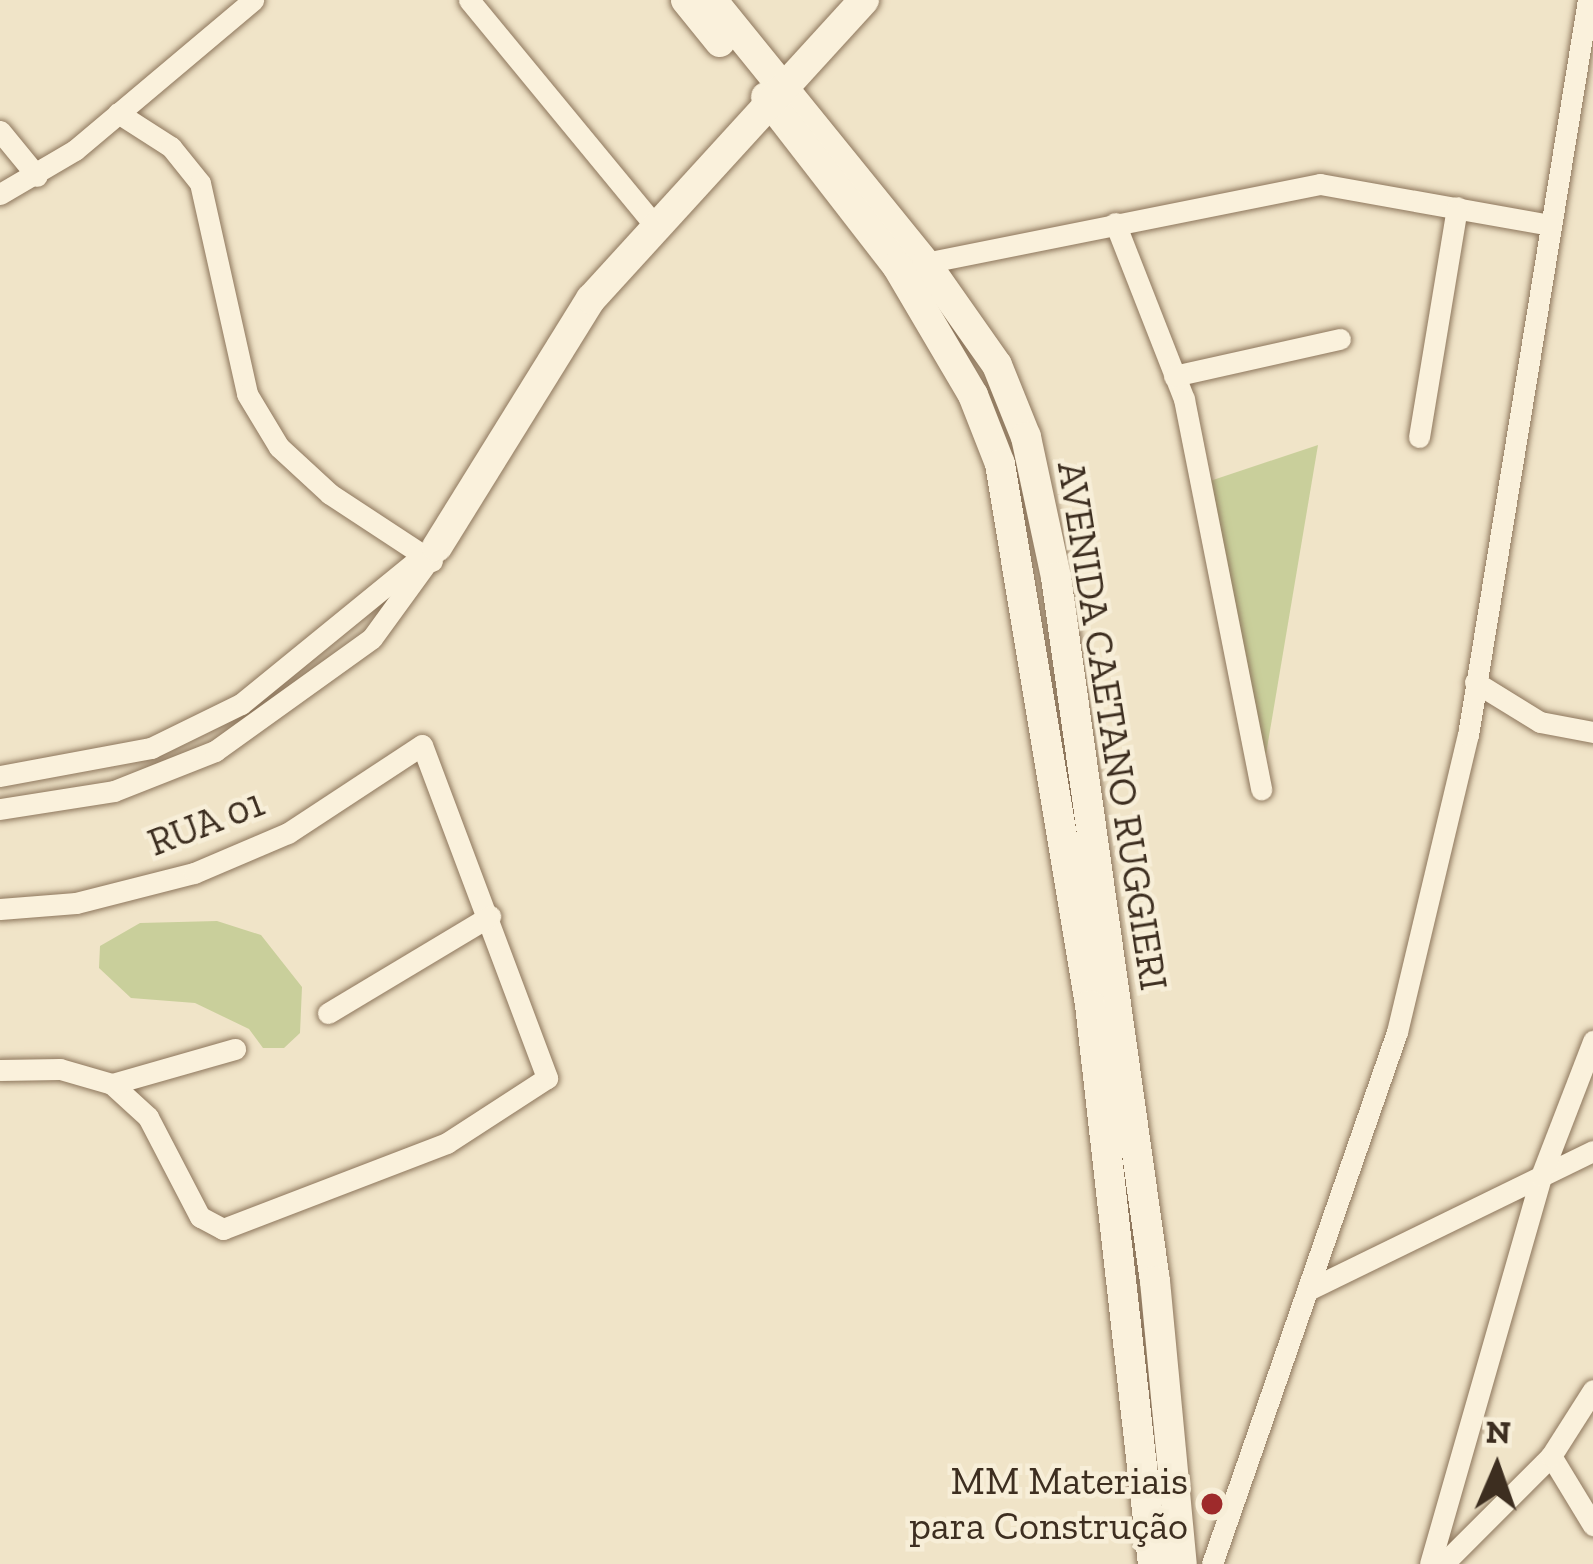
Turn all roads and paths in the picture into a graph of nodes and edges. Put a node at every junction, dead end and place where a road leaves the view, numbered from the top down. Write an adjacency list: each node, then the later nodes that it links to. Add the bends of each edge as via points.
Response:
1 (254, 0): 9 (street)
2 (469, 0): 16 (street)
3 (686, 0): 7 (main road, AVENIDA CAETANO RUGGIERI)
4 (712, 0): 7 (main road, AVENIDA CAETANO RUGGIERI)
5 (864, 0): 7 (main road)
6 (1588, 0): 8 (street)
7 (779, 96): 16 (main road); 17 (main road, AVENIDA CAETANO RUGGIERI)
8 (1584, 101): 15 (street)
9 (118, 113): 11 (street); 21 (street, via 171,147 200,182 248,394 279,447 331,494)
10 (2, 136): 11 (street)
11 (37, 176): 12 (street)
12 (0, 194)
13 (1457, 207): 14 (street, via 1320,184); 15 (street); 20 (street)
14 (1115, 223): 17 (street); 19 (street)
15 (1550, 225): 22 (street)
16 (657, 228): 21 (main road, via 591,298)
17 (912, 265): 41 (main road, AVENIDA CAETANO RUGGIERI, via 1000,464 1090,1005); 42 (main road, AVENIDA CAETANO RUGGIERI, via 998,365 1026,437 1056,577 1156,1281)
18 (1340, 339): 19 (street)
19 (1174, 376): 25 (street)
20 (1420, 437)
21 (431, 554): 24 (street, via 241,704 151,748); 26 (street, via 372,638 215,751 114,791)
22 (1474, 682): 23 (street, via 1540,722); 36 (street, via 1397,1032)
23 (1593, 732)
24 (0, 776)
25 (1261, 789)
26 (0, 809)
27 (0, 909): 28 (street, RUA 01, via 76,903 194,873 288,833 415,746 426,747)
28 (490, 916): 29 (street); 33 (street, via 547,1081 356,1184 237,1228 209,1224 148,1117)
29 (328, 1012)
30 (1593, 1041): 35 (street)
31 (235, 1048): 33 (street)
32 (0, 1070): 33 (street, via 60,1069)
33 (112, 1084)
34 (1593, 1151): 35 (street)
35 (1541, 1176): 36 (street); 43 (street)
36 (1308, 1290): 40 (street)
37 (1593, 1390): 38 (street)
38 (1551, 1456): 39 (street); 44 (street)
39 (1593, 1526)
40 (1211, 1560)
41 (1153, 1564)
42 (1182, 1564)
43 (1430, 1564)
44 (1443, 1564)

